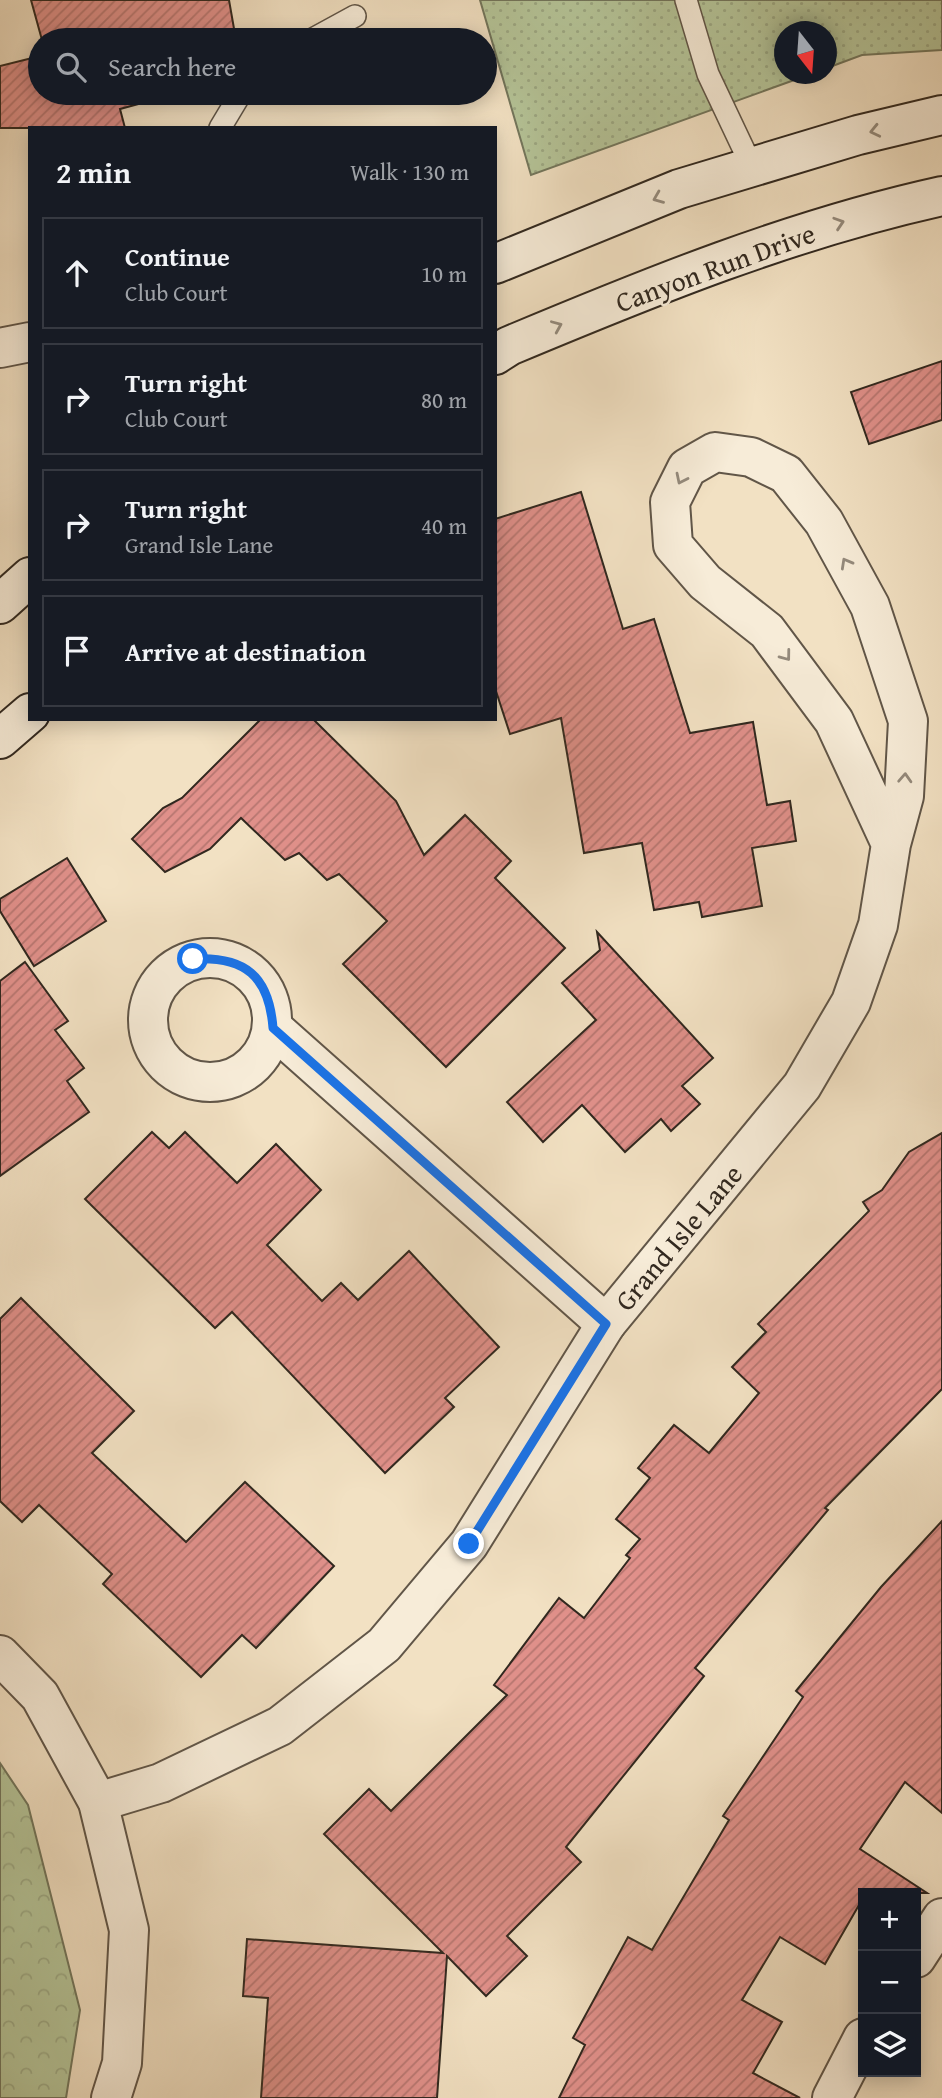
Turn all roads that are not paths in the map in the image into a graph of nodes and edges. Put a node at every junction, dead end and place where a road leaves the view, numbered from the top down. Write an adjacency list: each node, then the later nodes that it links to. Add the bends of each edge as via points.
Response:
1 (686, 0): 7 (lane, via 708,74)
2 (355, 16): 3 (lane)
3 (334, 28)
4 (234, 105): 6 (lane)
5 (942, 116): 7 (street, one-way to 7)
6 (221, 126)
7 (752, 167): 9 (street, one-way to 9, via 679,189)
8 (942, 196): 12 (street, Canyon Run Drive, one-way to 8, via 685,272 885,208)
9 (497, 263)
10 (28, 342): 11 (street)
11 (0, 348)
12 (497, 354)
13 (28, 579): 14 (street)
14 (0, 604)
15 (28, 715): 16 (street)
16 (0, 739)
17 (891, 844): 17 (street, Grand Isle Lane, one-way to 17, via 904,796 908,721 870,606 824,522 786,474 751,457 715,452 687,468 670,502 673,545 705,582 766,631 834,720); 19 (street, Grand Isle Lane, via 878,925 851,1002 802,1086)
18 (273, 1028): 19 (street)
19 (606, 1324): 21 (street, Grand Isle Lane, via 469,1544 384,1645 279,1726 161,1783)
20 (0, 1655): 21 (street, via 40,1696)
21 (98, 1802): 25 (street, via 129,1930 122,2063)
22 (942, 1918): 23 (street)
23 (921, 1951)
24 (858, 2048): 26 (street)
25 (111, 2098)
26 (832, 2098)

